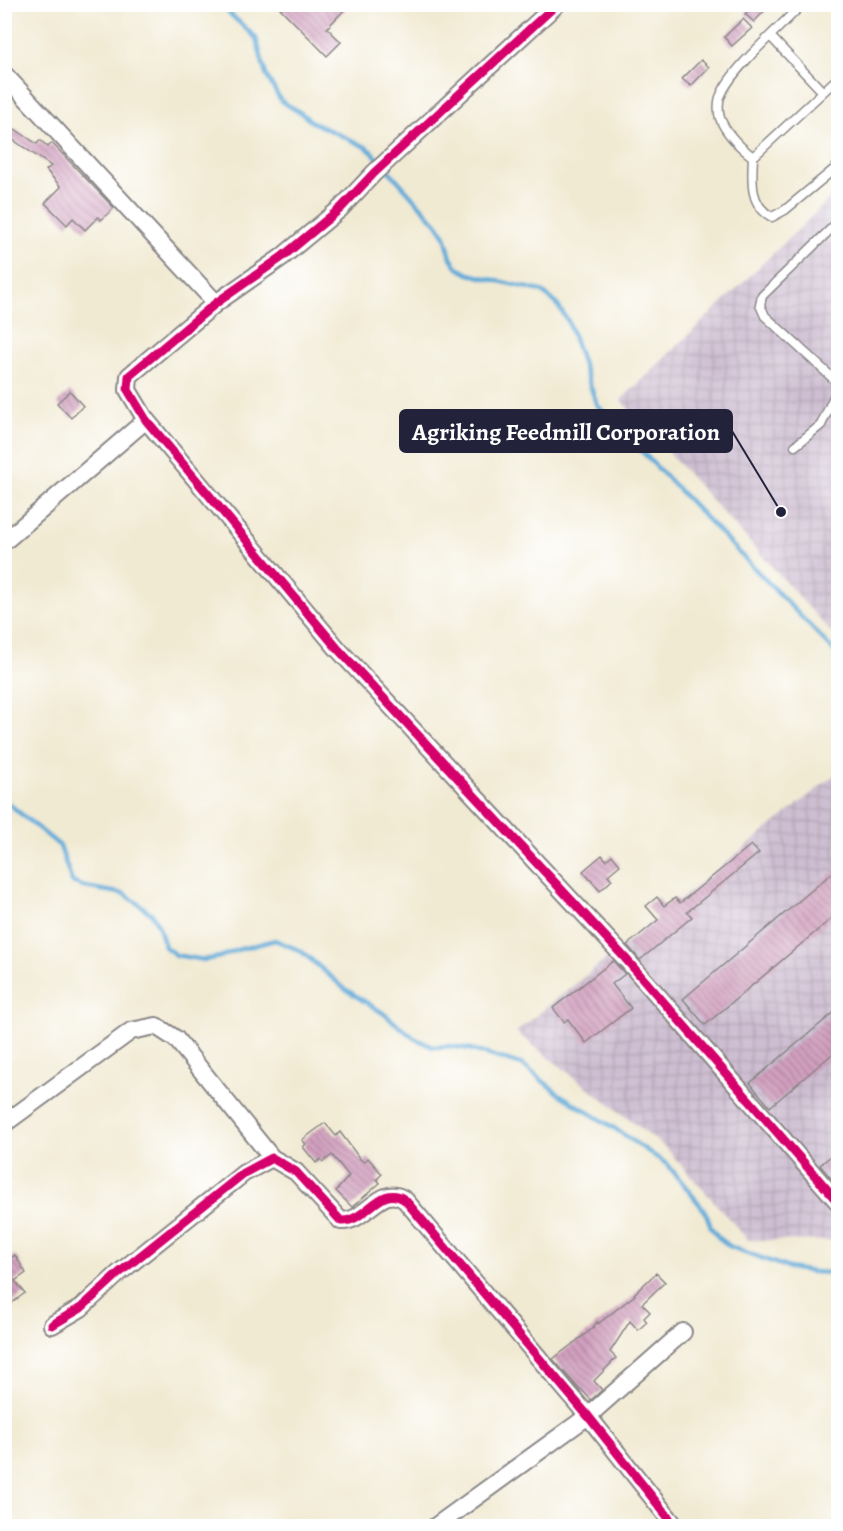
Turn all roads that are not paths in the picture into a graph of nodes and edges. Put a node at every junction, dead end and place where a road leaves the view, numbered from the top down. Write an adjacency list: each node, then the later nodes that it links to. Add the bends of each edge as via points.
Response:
1 (556, 4): 10 (street, via 341,208)
2 (802, 4): 3 (lane)
3 (771, 36): 6 (lane); 7 (lane, via 735,72 720,96 719,116 740,147)
4 (4, 74): 10 (street)
5 (838, 78): 6 (lane)
6 (823, 92): 7 (lane)
7 (753, 157): 8 (lane, via 754,199 762,212 772,217)
8 (838, 166)
9 (838, 222): 11 (lane, via 762,296 760,305 765,316)
10 (216, 303): 13 (street, via 129,376 128,390)
11 (838, 383)
12 (838, 388): 14 (lane, via 822,425)
13 (146, 420): 15 (street); 18 (street, via 338,648 625,958)
14 (795, 446)
15 (4, 542)
16 (4, 1124): 17 (street, via 131,1031 156,1026 176,1039)
17 (272, 1158): 19 (street, via 244,1173 118,1273 81,1308); 21 (street, via 296,1172 341,1221 351,1220 387,1195 399,1195)
18 (838, 1202)
19 (52, 1325)
20 (683, 1332): 21 (street)
21 (588, 1416): 22 (street); 23 (street)
22 (437, 1526)
23 (675, 1527)

